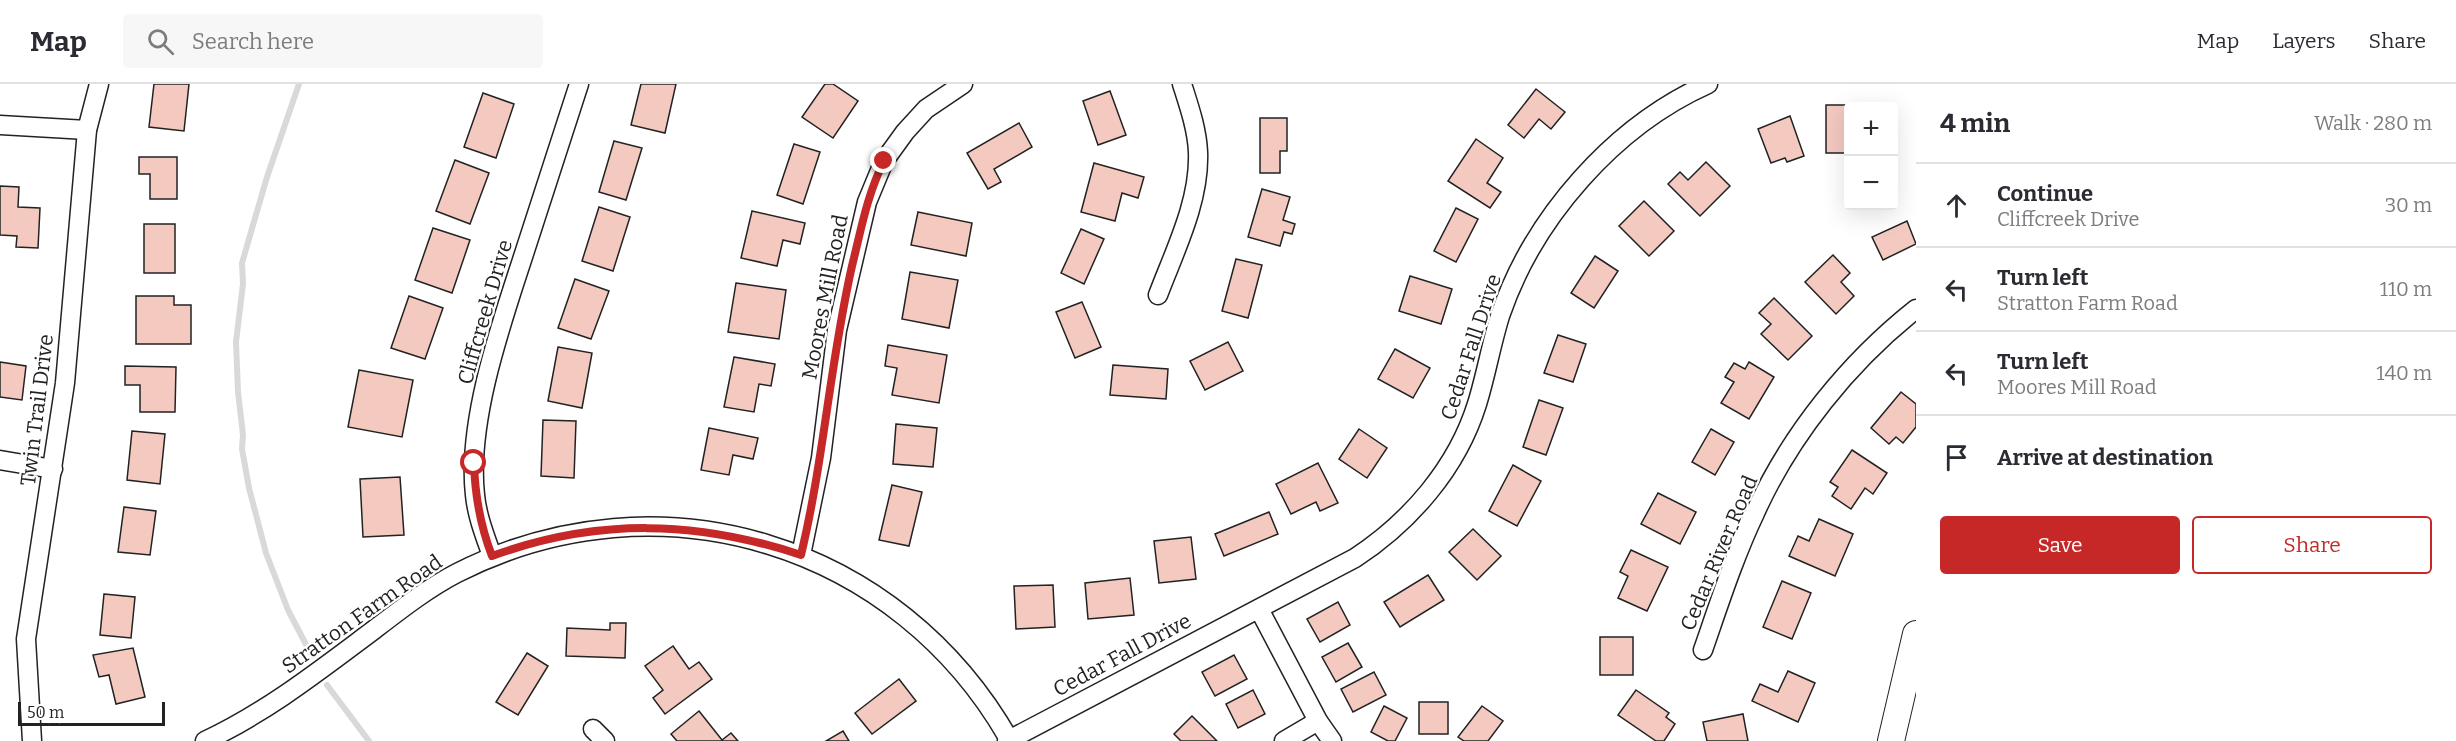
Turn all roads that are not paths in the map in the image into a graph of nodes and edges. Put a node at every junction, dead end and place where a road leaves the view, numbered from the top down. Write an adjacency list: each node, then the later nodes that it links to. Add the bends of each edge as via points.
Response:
1 (99, 84): 7 (street, Twin Trail Drive)
2 (579, 84): 13 (street, Cliffcreek Drive, via 501,324 485,387 474,463 475,495)
3 (963, 84): 12 (street, Moores Mill Road, via 926,109 905,132 884,161 867,202 837,330 821,458)
4 (1182, 84): 8 (street, via 1192,115 1197,169 1190,209)
5 (1708, 84): 14 (street, Cedar Fall Drive, via 1619,142 1560,205 1515,280 1500,316 1465,436 1425,497 1381,541)
6 (0, 125): 7 (street)
7 (87, 130): 11 (street, Twin Trail Drive, via 65,383)
8 (1158, 295)
9 (1916, 309): 16 (street, Cedar River Road, via 1841,381 1784,460 1755,512)
10 (0, 460): 11 (street)
11 (53, 469): 18 (street, Twin Trail Drive, via 26,639)
12 (801, 555): 13 (street, Stratton Farm Road, via 720,532 624,527 567,534); 20 (street, Stratton Farm Road, via 867,589 920,628 982,695)
13 (492, 556): 19 (street, Stratton Farm Road, via 419,596 284,697)
14 (1259, 609): 17 (street); 20 (street, Cedar Fall Drive)
15 (1915, 644): 23 (main road)
16 (1703, 650)
17 (1318, 721): 21 (street); 22 (street)
18 (32, 741)
19 (205, 741)
20 (1008, 741)
21 (1284, 741)
22 (1332, 741)
23 (1891, 741)

